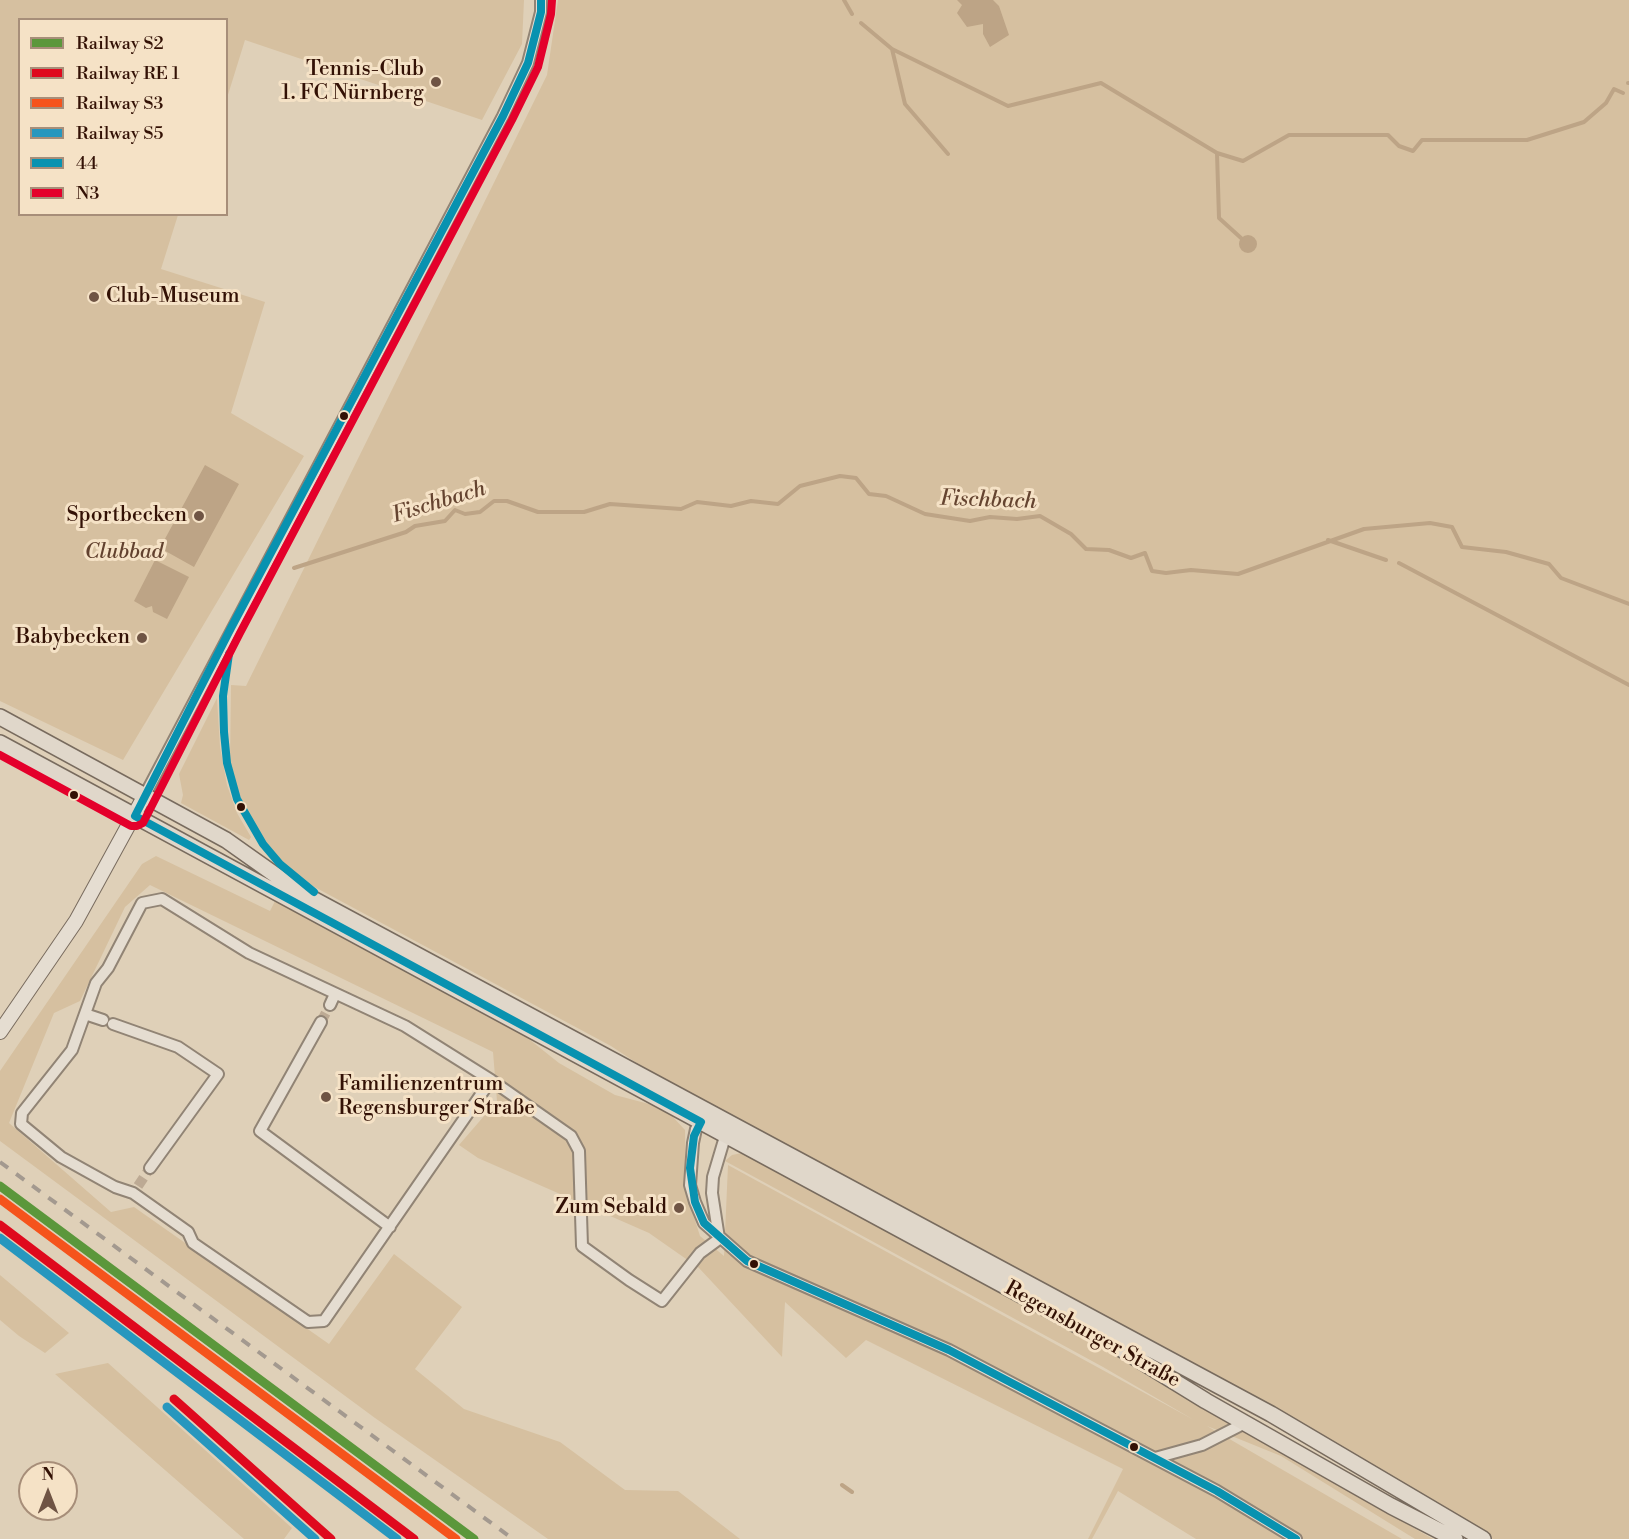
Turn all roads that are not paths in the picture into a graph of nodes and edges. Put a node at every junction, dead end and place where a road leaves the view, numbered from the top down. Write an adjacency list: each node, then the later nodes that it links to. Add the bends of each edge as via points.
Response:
1 (541, 0): 4 (street, via 528,63 503,116)
2 (0, 717): 4 (main road)
3 (0, 743): 5 (main road, Regensburger Straße)
4 (145, 795): 5 (main road); 12 (main road, via 226,840 298,891)
5 (135, 816): 10 (main road, via 76,921); 12 (main road, Regensburger Straße)
6 (335, 994): 7 (street); 8 (street, via 249,953 162,899 142,903 96,983); 11 (street, via 405,1026)
7 (330, 1005)
8 (86, 1014): 14 (street, via 178,1047 218,1074); 15 (street, via 72,1050 22,1113 21,1124 61,1157 115,1187 136,1189 188,1232 193,1243 308,1322 324,1321)
9 (321, 1022): 15 (street, via 260,1131)
10 (0, 1032)
11 (491, 1080): 15 (street); 16 (street, via 571,1136 579,1151 582,1246 628,1280 662,1301 700,1253)
12 (705, 1117): 13 (main road, Regensburger Straße); 16 (street, via 693,1143 690,1185 704,1223)
13 (727, 1129): 16 (street, via 713,1177); 17 (main road, Regensburger Straße); 18 (main road, Regensburger Straße, via 1123,1350)
14 (150, 1168)
15 (390, 1227)
16 (719, 1239): 19 (street, via 747,1261 949,1350)
17 (1271, 1414): 18 (main road); 22 (main road, Regensburger Straße)
18 (1245, 1423): 19 (street, via 1203,1445); 21 (main road, Regensburger Straße)
19 (1155, 1458): 20 (street)
20 (1296, 1539)
21 (1455, 1539)
22 (1483, 1539)

